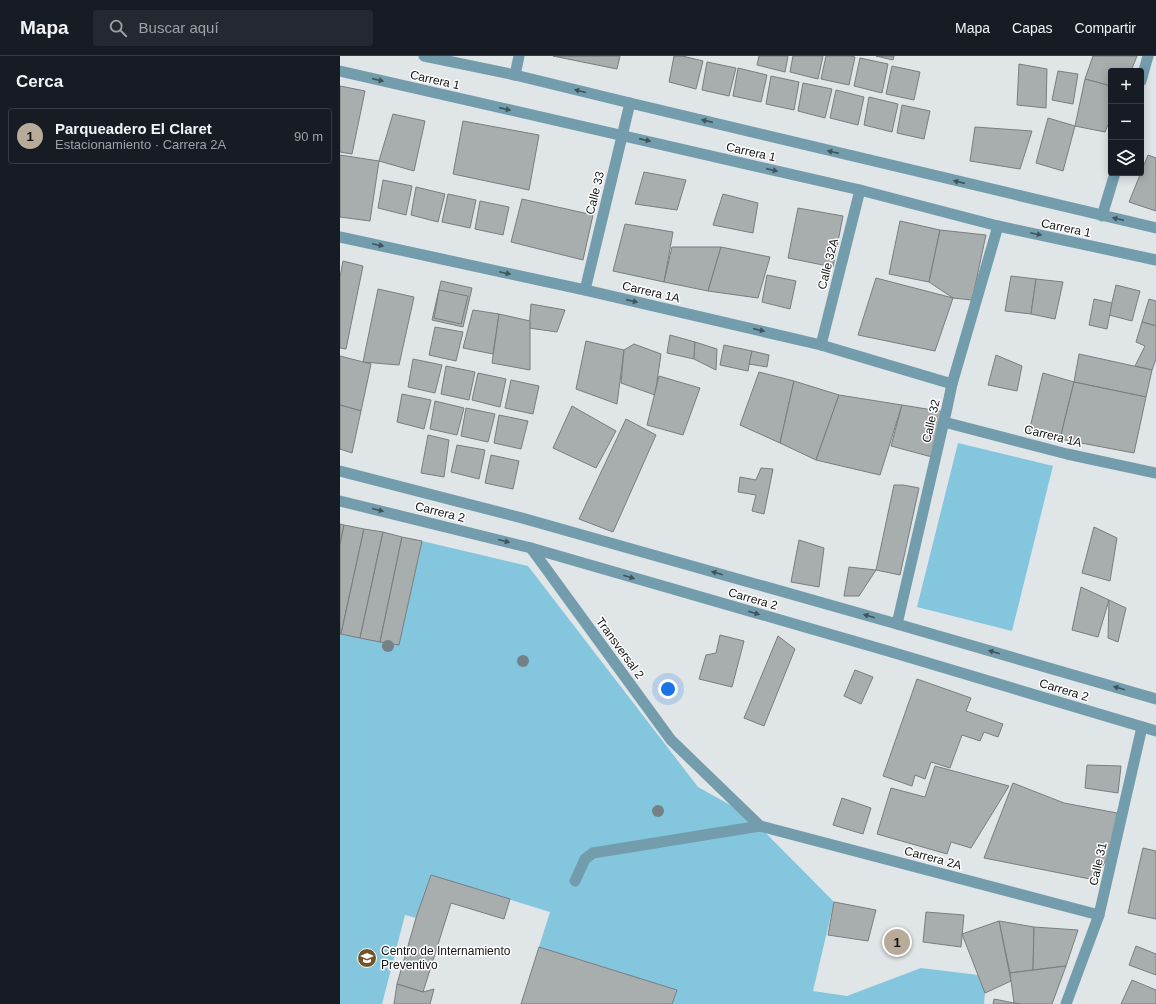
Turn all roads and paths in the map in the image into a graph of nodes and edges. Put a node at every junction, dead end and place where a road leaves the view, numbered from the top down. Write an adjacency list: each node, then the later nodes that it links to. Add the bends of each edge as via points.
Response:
1 (424, 56): 6 (street, Carrera 1)
2 (519, 56): 6 (street)
3 (1148, 56): 4 (street)
4 (1144, 70)
5 (340, 72): 8 (street, Carrera 1, one-way to 8)
6 (515, 75): 7 (street, Carrera 1, one-way to 6)
7 (630, 103): 8 (street, Calle 33); 11 (street, Carrera 1, one-way to 7)
8 (623, 135): 10 (street, Carrera 1, one-way to 10); 16 (street, Calle 33)
9 (1114, 176): 11 (street)
10 (860, 190): 12 (street, Carrera 1); 17 (street, Calle 32A)
11 (1102, 216): 13 (street, Carrera 1, one-way to 11)
12 (998, 226): 15 (street, Carrera 1, one-way to 15); 18 (street, Calle 32)
13 (1156, 228)
14 (340, 237): 16 (street, Carrera 1A, one-way to 16)
15 (1156, 260)
16 (585, 290): 17 (street, Carrera 1A, one-way to 17)
17 (821, 345): 18 (street, Carrera 1A)
18 (952, 384): 19 (street, Calle 32)
19 (944, 422): 21 (street, Carrera 1A, via 1067,454); 24 (street, Calle 32)
20 (340, 471): 24 (street, Carrera 2, one-way to 20, via 522,518)
21 (1156, 473)
22 (340, 501): 23 (street, Carrera 2, one-way to 23)
23 (531, 548): 26 (street, Carrera 2, one-way to 26); 28 (street, Transversal 2, via 671,740)
24 (897, 624): 25 (street, Carrera 2, one-way to 24)
25 (1156, 699)
26 (1142, 727): 27 (street, Carrera 2); 30 (street, Calle 31)
27 (1156, 731)
28 (760, 826): 29 (street, via 594,854 585,859); 30 (street, Carrera 2A)
29 (576, 881)
30 (1099, 915): 31 (street, Calle 31)
31 (1066, 1004)

